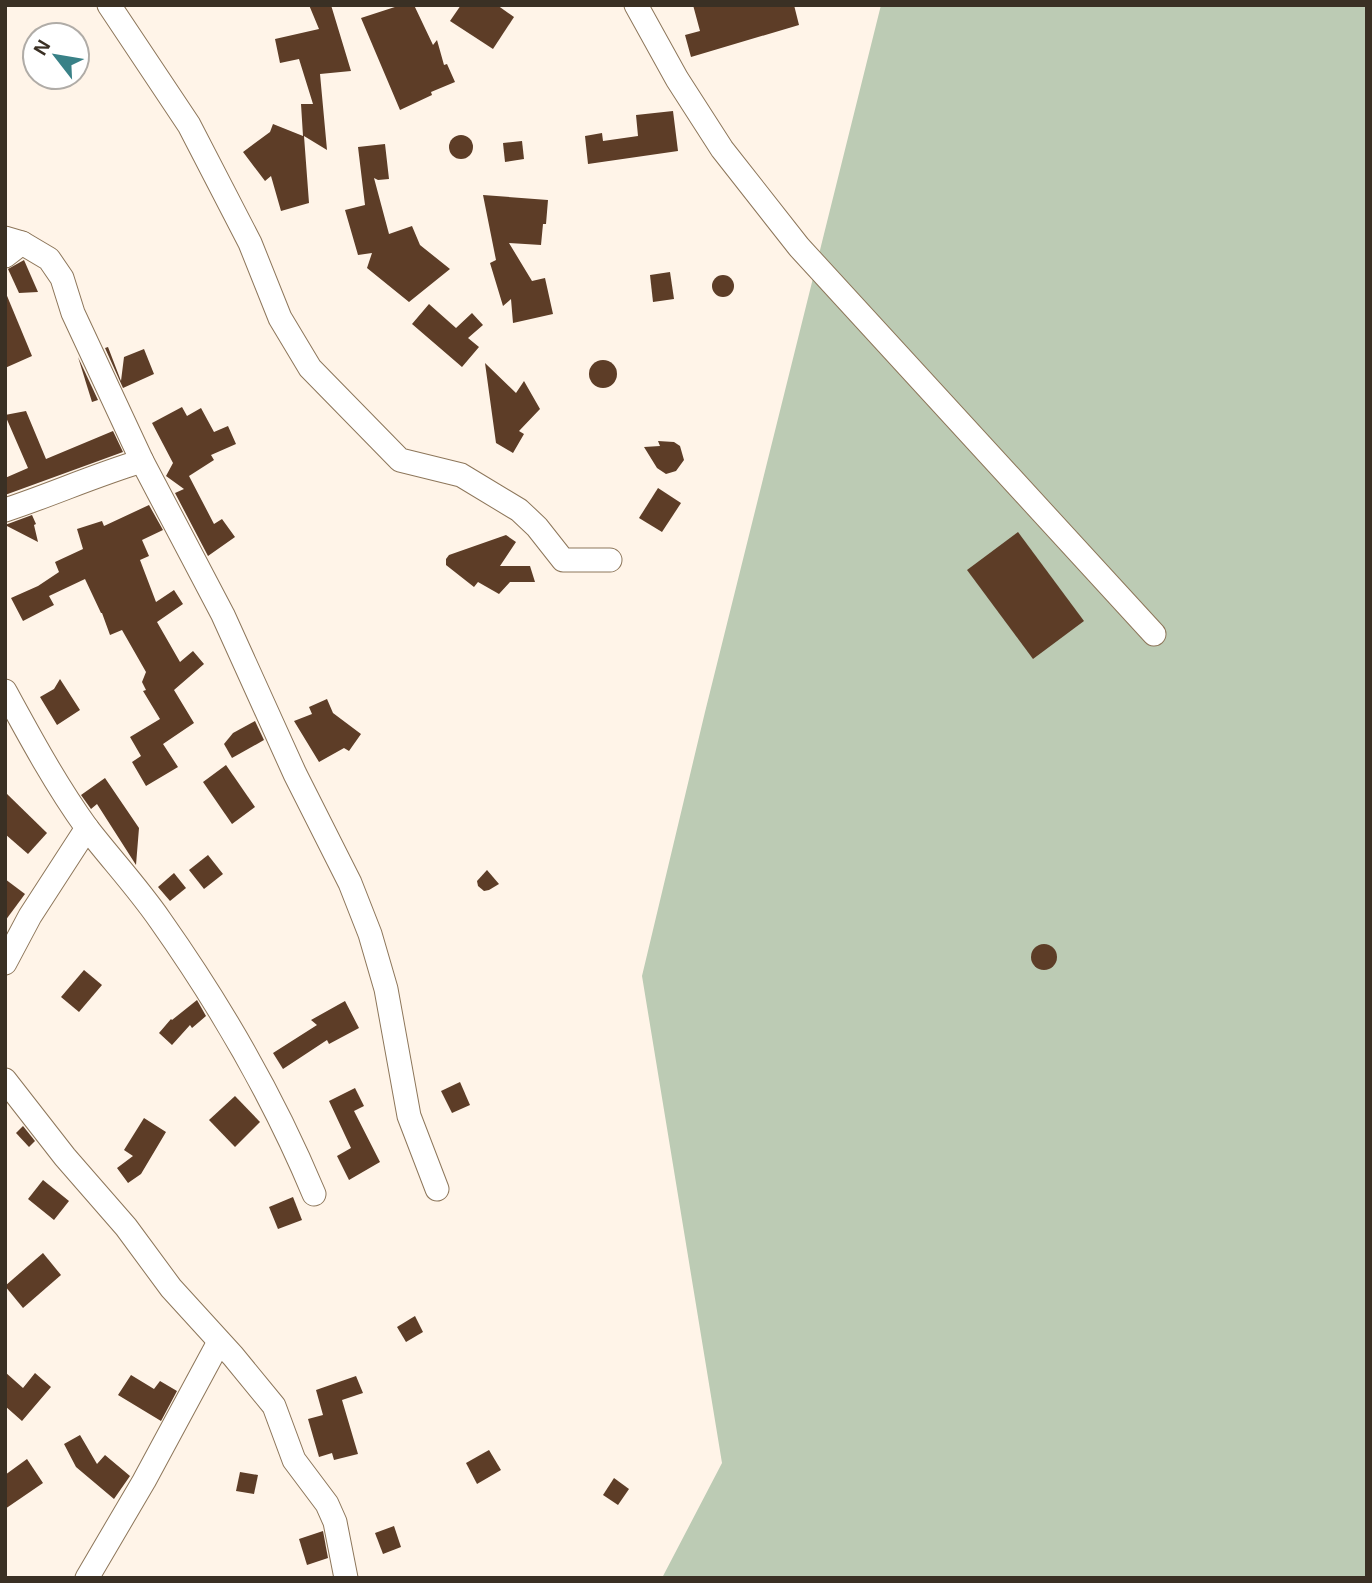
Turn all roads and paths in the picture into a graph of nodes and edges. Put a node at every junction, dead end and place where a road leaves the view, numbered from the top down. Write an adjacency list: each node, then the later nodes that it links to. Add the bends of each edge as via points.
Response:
1 (109, 5): 6 (street, via 189,125 250,243 280,318 310,368 400,460 461,475 519,510 563,560)
2 (636, 5): 7 (street, via 722,149 799,247)
3 (11, 246): 4 (street, via 49,259 62,278 73,313)
4 (142, 461): 5 (street); 12 (street, via 223,615 350,883 386,989 409,1116)
5 (5, 510)
6 (610, 560)
7 (1154, 634)
8 (5, 691): 9 (street)
9 (87, 828): 10 (street); 13 (street, via 192,967 268,1100)
10 (5, 963)
11 (5, 1080): 14 (street, via 171,1289)
12 (437, 1189)
13 (314, 1195)
14 (219, 1342): 15 (street); 16 (street, via 274,1406 294,1460 327,1504 335,1521)
15 (87, 1578)
16 (346, 1578)

